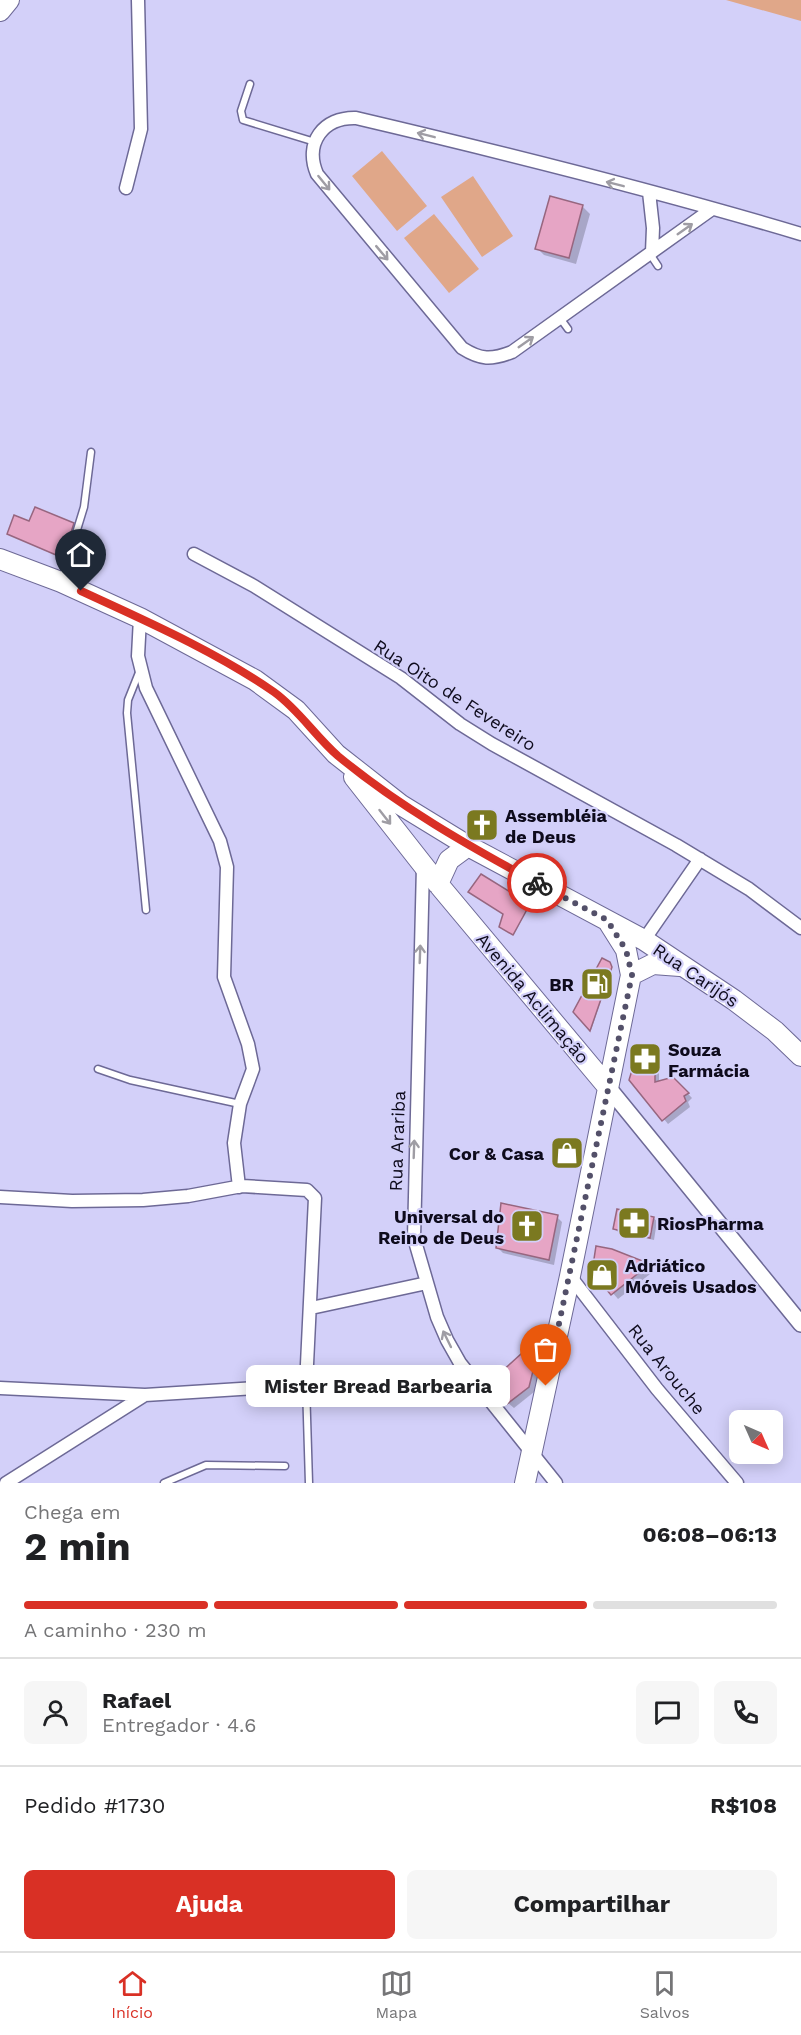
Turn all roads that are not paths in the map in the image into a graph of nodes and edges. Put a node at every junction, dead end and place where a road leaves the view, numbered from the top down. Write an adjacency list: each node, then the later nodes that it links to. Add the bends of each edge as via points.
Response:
1 (9, 0): 3 (main road)
2 (138, 0): 6 (street, via 141,129)
3 (0, 11)
4 (250, 84): 5 (lane, via 241,111 243,120)
5 (315, 142): 7 (street, one-way to 5, via 356,118 342,118 330,124); 12 (street, one-way to 12, via 311,154 317,174 462,348 481,358 498,357 512,352)
6 (126, 188)
7 (649, 192): 8 (street); 10 (street)
8 (712, 209): 9 (street); 10 (street, one-way to 8)
9 (801, 234)
10 (651, 253): 11 (lane); 12 (street)
11 (658, 266)
12 (560, 318): 13 (lane)
13 (568, 329)
14 (91, 452): 17 (lane, via 84,507)
15 (195, 554): 22 (street, Rua Oito de Fevereiro, via 254,586 401,678 492,744)
16 (0, 559): 17 (main road, Rua Carijós)
17 (61, 582): 18 (main road, Rua Carijós)
18 (140, 618): 19 (street); 20 (main road, Rua Carijós, via 275,693)
19 (140, 670): 25 (lane, via 128,700 127,714); 34 (street, via 220,841 226,867 224,977 253,1069)
20 (336, 754): 21 (main road, Rua Carijós, via 401,805); 23 (main road, Avenida Aclimação, one-way to 23)
21 (468, 846): 24 (main road, via 449,860); 26 (main road, Rua Carijós)
22 (700, 859): 27 (street, Rua Oito de Fevereiro); 28 (street)
23 (423, 866): 24 (main road, Avenida Aclimação); 38 (street, Rua Arariba, one-way to 23, via 414,1238 412,1210)
24 (438, 884): 33 (main road, Avenida Aclimação)
25 (146, 910)
26 (607, 920): 28 (main road, Rua Carijós); 30 (main road, via 626,950)
27 (801, 928)
28 (644, 940): 29 (main road, Rua Carijós)
29 (685, 967): 30 (main road, via 653,964); 31 (main road, Rua Carijós, via 775,1030)
30 (632, 975): 33 (main road)
31 (801, 1056)
32 (98, 1069): 34 (lane, via 130,1080)
33 (607, 1086): 37 (main road); 40 (street, Avenida Aclimação)
34 (240, 1104): 35 (street, via 234,1143)
35 (239, 1186): 36 (street, via 143,1200); 39 (street, via 307,1190 315,1198)
36 (0, 1197)
37 (570, 1276): 44 (main road); 51 (street, Rua Arouche, via 657,1389)
38 (427, 1283): 39 (street); 44 (street, Rua Arariba, one-way to 38, via 460,1363 437,1317)
39 (311, 1308): 41 (street)
40 (801, 1324)
41 (306, 1385): 43 (street); 48 (lane)
42 (0, 1388): 43 (street)
43 (145, 1395): 46 (street)
44 (532, 1453): 49 (main road); 50 (street, Rua Arariba)
45 (285, 1466): 47 (lane, via 206,1465)
46 (6, 1483)
47 (164, 1483)
48 (309, 1483)
49 (525, 1483)
50 (556, 1483)
51 (737, 1483)

